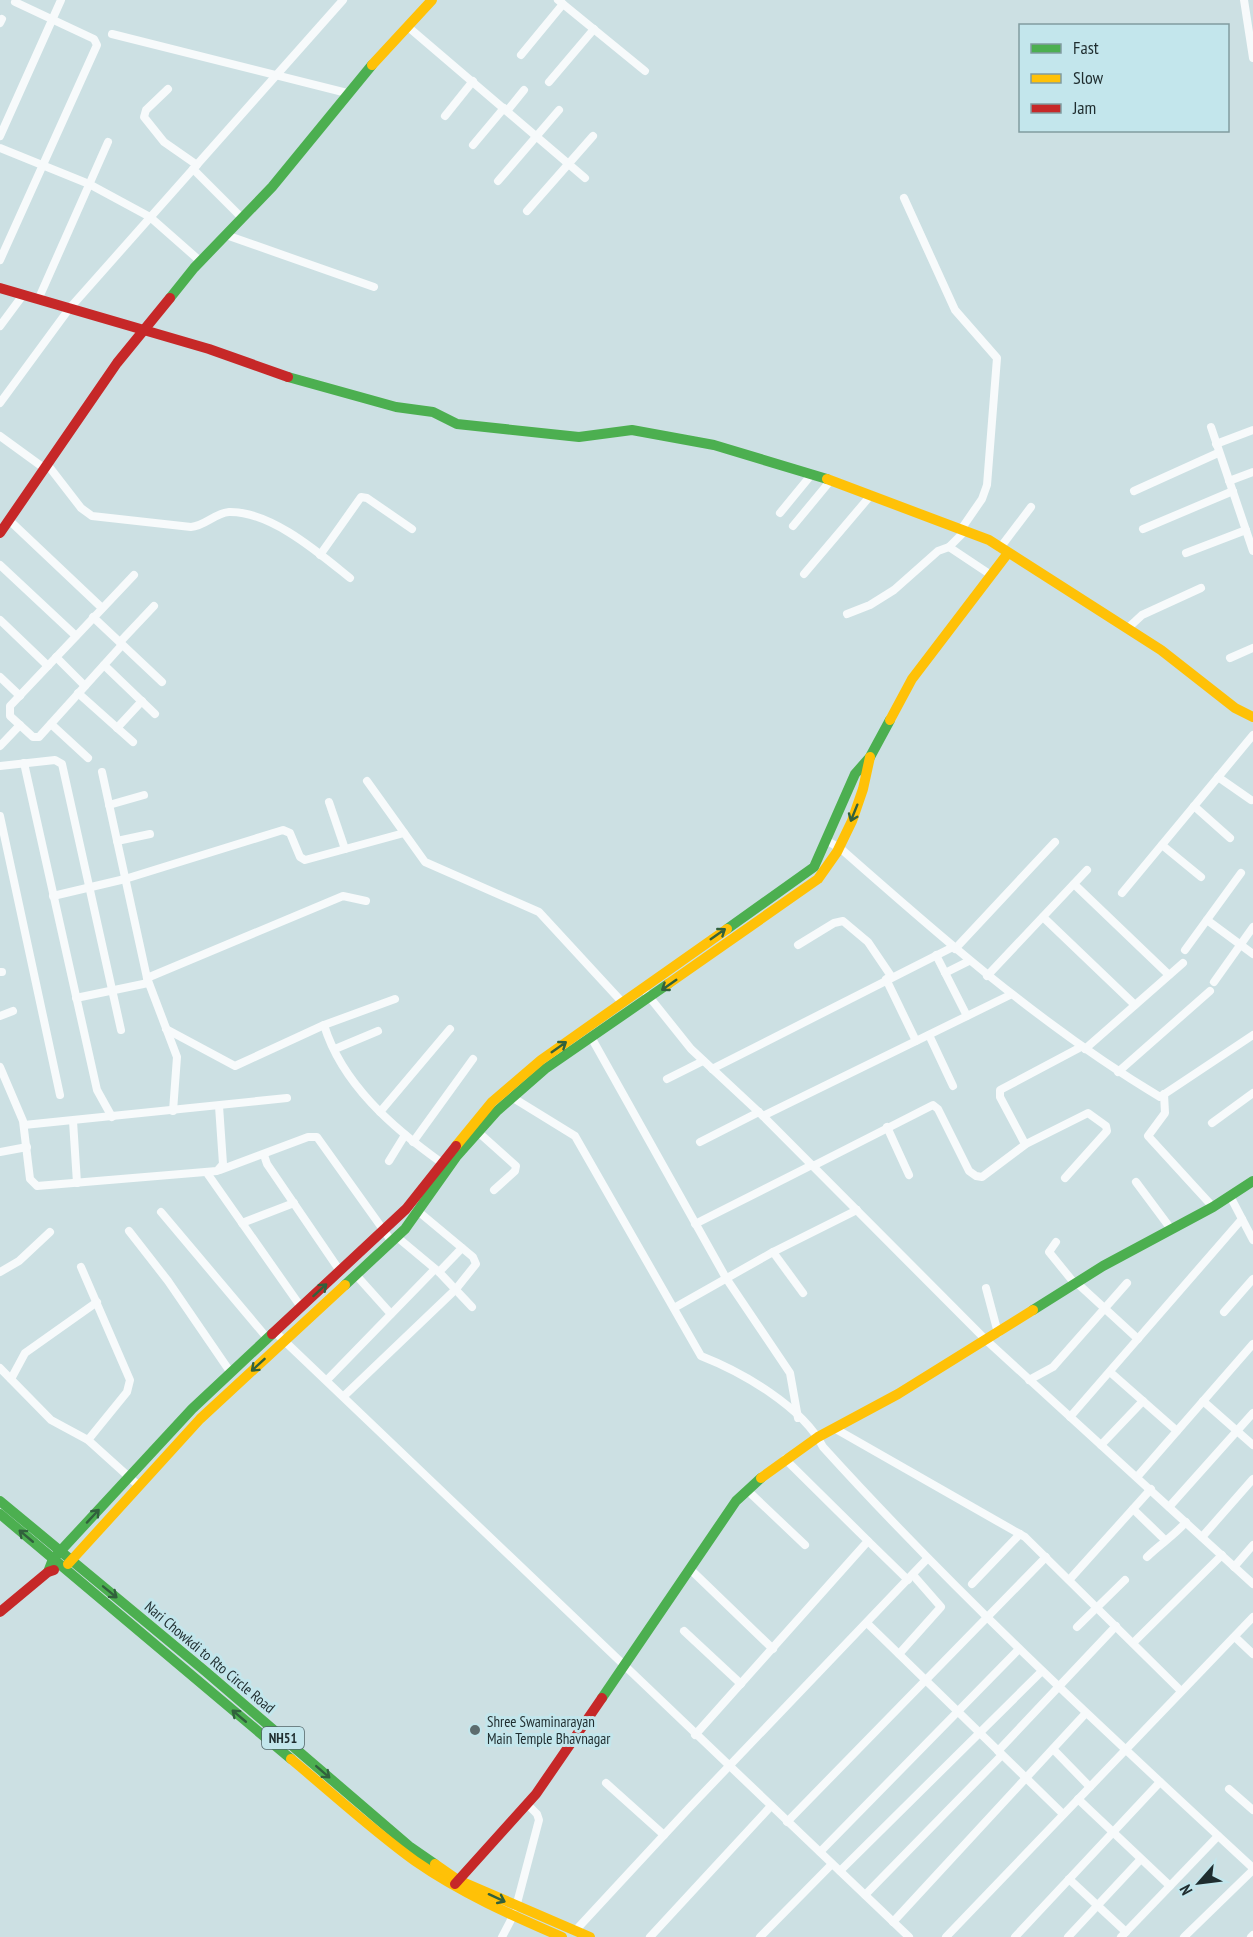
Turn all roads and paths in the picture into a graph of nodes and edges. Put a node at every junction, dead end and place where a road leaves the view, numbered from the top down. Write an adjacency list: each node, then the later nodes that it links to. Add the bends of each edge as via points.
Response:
1 (61, 0): 7 (street)
2 (343, 0): 14 (street)
3 (432, 0): 8 (main road)
4 (1244, 0): 12 (street)
5 (15, 2): 7 (street)
6 (561, 2): 9 (street); 11 (street)
7 (53, 20): 23 (street); 30 (street, via 94,39 97,45)
8 (407, 26): 15 (street); 19 (main road)
9 (594, 29): 13 (street); 16 (street)
10 (112, 34): 14 (street)
11 (521, 55)
12 (1253, 58)
13 (645, 71)
14 (276, 75): 19 (street); 31 (street)
15 (473, 81): 20 (street); 22 (street)
16 (549, 82)
17 (168, 89): 31 (street, via 144,117 164,142)
18 (524, 90): 20 (street)
19 (347, 93): 38 (main road, via 272,187)
20 (505, 109): 24 (street); 27 (street)
21 (559, 110): 24 (street)
22 (445, 116)
23 (0, 135)
24 (537, 136): 29 (street); 33 (street)
25 (593, 136): 29 (street)
26 (108, 142): 34 (street)
27 (473, 145)
28 (0, 148): 30 (street)
29 (568, 164): 32 (street); 36 (street)
30 (42, 166): 34 (street); 40 (street)
31 (195, 167): 37 (street); 38 (street)
32 (585, 178)
33 (498, 181)
34 (89, 184): 37 (street); 45 (street)
35 (904, 198): 68 (street, via 956,310 997,358 987,485)
36 (527, 211)
37 (150, 217): 41 (street); 46 (street)
38 (242, 218): 39 (main road)
39 (226, 235): 41 (main road); 42 (street)
40 (0, 260)
41 (200, 261): 48 (main road)
42 (374, 287)
43 (0, 288): 44 (main road)
44 (23, 295): 45 (main road); 47 (street)
45 (38, 300): 46 (main road)
46 (69, 309): 48 (main road); 49 (street)
47 (0, 326)
48 (143, 331): 55 (main road); 57 (main road, via 396,407 433,412 457,424 579,436 632,430 714,445)
49 (0, 403)
50 (1211, 427): 53 (street)
51 (1253, 430): 53 (street)
52 (0, 436): 55 (street)
53 (1216, 444): 54 (street)
54 (1218, 453): 59 (street); 60 (street)
55 (46, 466): 65 (main road); 76 (street, via 92,516 191,527 226,512 252,514)
56 (1253, 472): 59 (street)
57 (812, 474): 58 (main road); 64 (street)
58 (831, 480): 62 (main road); 66 (street)
59 (1229, 481): 61 (street)
60 (1134, 491)
61 (1233, 491): 69 (street); 70 (street)
62 (871, 495): 68 (main road); 78 (street)
63 (1031, 507): 74 (street)
64 (780, 513)
65 (10, 521): 71 (main road); 84 (street)
66 (793, 526)
67 (412, 529): 76 (street, via 361,497)
68 (964, 529): 72 (street); 74 (main road)
69 (1143, 529)
70 (1246, 530): 73 (street); 75 (street)
71 (0, 533)
72 (949, 547): 80 (street); 85 (street, via 938,551 894,590)
73 (1253, 550)
74 (1004, 551): 80 (main road); 88 (main road)
75 (1186, 553)
76 (320, 555): 81 (street)
77 (0, 565): 89 (street)
78 (804, 574)
79 (134, 575): 84 (street)
80 (991, 575): 110 (main road, via 912,679)
81 (350, 578)
82 (1201, 588): 88 (street, via 1142,615)
83 (154, 606): 90 (street)
84 (102, 608): 86 (street)
85 (847, 614)
86 (93, 617): 89 (street); 90 (street)
87 (0, 620): 95 (street)
88 (1128, 628): 103 (main road, via 1235,708)
89 (76, 636): 92 (street)
90 (121, 644): 94 (street); 97 (street)
91 (1253, 648): 93 (street)
92 (56, 657): 95 (street); 98 (street)
93 (1230, 658)
94 (104, 665): 98 (street); 101 (street)
95 (48, 666): 100 (street)
96 (1, 679): 100 (street)
97 (162, 682)
98 (85, 686): 99 (street)
99 (78, 693): 104 (street); 106 (street)
100 (20, 696): 105 (street, via 8,712)
101 (142, 701): 102 (street); 106 (street)
102 (156, 714)
103 (1253, 717)
104 (51, 723): 105 (street, via 36,738); 111 (street)
105 (20, 725): 109 (street)
106 (117, 728): 108 (street)
107 (1253, 735): 115 (street)
108 (133, 742)
109 (0, 746)
110 (870, 757): 127 (main road, via 855,774); 130 (main road, one-way to 130, via 865,784)
111 (88, 758)
112 (24, 763): 113 (street); 137 (street, via 55,760 62,764); 139 (street)
113 (0, 766)
114 (102, 772): 120 (street)
115 (1218, 777): 118 (street); 121 (street)
116 (367, 781): 123 (street)
117 (144, 795): 120 (street)
118 (1251, 800)
119 (329, 802): 131 (street)
120 (109, 805): 126 (street)
121 (1194, 806): 125 (street); 129 (street)
122 (0, 816): 191 (street)
123 (404, 832): 131 (street); 165 (street, via 431,866 539,912)
124 (150, 834): 126 (street)
125 (1230, 838)
126 (117, 841): 135 (street)
127 (827, 841): 130 (street); 158 (main road, one-way to 127, via 810,870)
128 (1055, 842): 146 (street)
129 (1162, 845): 134 (street); 138 (street)
130 (840, 848): 146 (street); 163 (main road, one-way to 163, via 809,886)
131 (345, 849): 135 (street, via 305,860 290,833 283,830)
132 (1087, 870): 136 (street)
133 (1241, 873): 142 (street)
134 (1201, 877)
135 (125, 879): 137 (street); 156 (street)
136 (1074, 884): 141 (street); 153 (street)
137 (90, 887): 139 (street); 159 (street)
138 (1122, 893)
139 (53, 896): 162 (street)
140 (366, 902): 156 (street, via 343,896)
141 (1043, 917): 154 (street); 166 (street)
142 (1207, 920): 144 (street); 147 (street)
143 (1253, 927): 144 (street)
144 (1240, 944): 148 (street); 157 (street)
145 (798, 945): 155 (street, via 843,921 868,942)
146 (954, 948): 149 (street); 150 (street)
147 (1185, 950)
148 (1253, 954)
149 (936, 955): 152 (street); 155 (street)
150 (969, 961): 152 (street); 154 (street)
151 (1183, 963): 153 (street)
152 (945, 972): 169 (street)
153 (1169, 975): 166 (street)
154 (987, 976): 161 (street)
155 (889, 978): 178 (street); 184 (street)
156 (147, 980): 159 (street); 171 (street)
157 (1214, 982)
158 (642, 988): 163 (street); 165 (main road)
159 (112, 991): 162 (street); 173 (street)
160 (1210, 991): 185 (street)
161 (1010, 995): 169 (street); 179 (street)
162 (76, 998): 197 (street, via 97,1090)
163 (650, 998): 177 (main road); 182 (street)
164 (395, 999): 170 (street)
165 (622, 1002): 189 (main road, one-way to 165, via 536,1064)
166 (1135, 1005): 179 (street)
167 (13, 1011): 168 (street)
168 (0, 1016)
169 (967, 1016): 175 (street)
170 (324, 1025): 171 (street, via 235,1066); 180 (street)
171 (166, 1029): 194 (street, via 178,1061)
172 (450, 1029): 195 (street)
173 (121, 1030)
174 (378, 1031): 180 (street)
175 (930, 1035): 178 (street); 187 (street)
176 (1253, 1035): 190 (street)
177 (591, 1037): 189 (main road); 229 (street)
178 (916, 1041): 196 (street)
179 (1083, 1048): 185 (street); 206 (street, via 1000,1090)
180 (335, 1049): 195 (street, via 357,1086)
181 (473, 1059): 204 (street)
182 (704, 1061): 184 (street); 186 (street)
183 (0, 1066): 200 (street)
184 (712, 1069): 196 (street)
185 (1118, 1072): 190 (street, via 1160,1097)
186 (667, 1079)
187 (953, 1086)
188 (1253, 1093): 199 (street)
189 (508, 1094): 202 (main road); 211 (main road); 255 (street, via 575,1136)
190 (1164, 1094): 223 (street, via 1165,1113 1148,1136)
191 (60, 1095)
192 (287, 1098): 193 (street)
193 (219, 1106): 194 (street); 213 (street, via 223,1164)
194 (173, 1111): 197 (street)
195 (380, 1112): 203 (street)
196 (761, 1114): 205 (street); 212 (street)
197 (112, 1117): 198 (street)
198 (73, 1121): 200 (street); 219 (street)
199 (1212, 1123)
200 (24, 1125): 207 (street)
201 (887, 1127): 206 (street, via 930,1105 936,1106 969,1171 978,1177); 212 (street); 215 (street)
202 (478, 1132): 211 (main road); 220 (street, via 516,1166)
203 (405, 1136): 204 (street); 210 (street)
204 (413, 1142): 211 (street)
205 (700, 1142)
206 (1025, 1144): 216 (street, via 1086,1113 1106,1126 1106,1131)
207 (27, 1147): 208 (street); 219 (street, via 34,1185)
208 (0, 1152)
209 (264, 1155): 213 (street); 222 (street); 231 (street, via 316,1137)
210 (388, 1161)
211 (447, 1161): 226 (main road); 231 (main road)
212 (812, 1166): 224 (street); 229 (street)
213 (220, 1170): 214 (street)
214 (207, 1173): 219 (street); 228 (street)
215 (909, 1175)
216 (1065, 1178)
217 (1253, 1181): 221 (main road)
218 (1136, 1182): 230 (street)
219 (77, 1183)
220 (494, 1190)
221 (1230, 1196): 223 (main road); 227 (street)
222 (294, 1203): 228 (street); 242 (street)
223 (1213, 1206): 230 (main road)
224 (857, 1210): 239 (street); 262 (street)
225 (161, 1212): 260 (street)
226 (419, 1212): 235 (main road); 238 (street)
227 (1242, 1219): 234 (street); 261 (street)
228 (242, 1224): 253 (street)
229 (695, 1224): 245 (street)
230 (1171, 1229): 247 (main road)
231 (384, 1230): 235 (street); 242 (main road)
232 (129, 1231): 267 (street)
233 (50, 1232): 243 (street, via 24,1257)
234 (1251, 1232): 236 (street)
235 (395, 1240): 241 (street); 244 (main road)
236 (1253, 1240)
237 (1056, 1242): 247 (street, via 1050,1252)
238 (462, 1248): 241 (street); 250 (street, via 476,1264)
239 (773, 1252): 245 (street); 251 (street)
240 (81, 1267): 252 (street)
241 (437, 1270): 250 (street); 258 (street)
242 (340, 1271): 253 (main road, one-way to 242)
243 (0, 1272)
244 (356, 1275): 258 (street); 263 (main road)
245 (726, 1278): 255 (street); 276 (street, via 790,1373)
246 (1253, 1279): 257 (street)
247 (1076, 1283): 256 (street); 259 (main road)
248 (1127, 1283): 256 (street)
249 (986, 1288): 259 (street)
250 (456, 1289): 254 (street); 271 (street)
251 (803, 1293)
252 (97, 1302): 268 (street, via 25,1353); 281 (street, via 129,1373 130,1386)
253 (301, 1306): 260 (main road)
254 (472, 1307)
255 (674, 1308): 276 (street, via 701,1356 727,1366 772,1393)
256 (1104, 1308): 261 (street); 270 (street, via 1053,1367)
257 (1224, 1312)
258 (391, 1314): 269 (street)
259 (998, 1333): 262 (main road)
260 (272, 1335): 263 (street); 267 (main road)
261 (1138, 1339): 266 (street)
262 (986, 1340): 270 (street); 277 (main road)
263 (283, 1341): 269 (street); 288 (main road, one-way to 288, via 200,1419)
264 (1253, 1344): 273 (street)
265 (0, 1368): 268 (street)
266 (1110, 1372): 272 (street); 275 (street)
267 (231, 1373): 285 (main road)
268 (11, 1379): 281 (street, via 51,1420)
269 (327, 1380): 271 (street)
270 (1029, 1380): 275 (street)
271 (344, 1396): 330 (street)
272 (1143, 1401): 278 (street); 282 (street)
273 (1203, 1401): 278 (street); 279 (street)
274 (1253, 1413): 279 (street)
275 (1070, 1417): 282 (street)
276 (798, 1418): 280 (street)
277 (834, 1428): 280 (main road); 296 (street)
278 (1177, 1431): 286 (street)
279 (1237, 1431): 283 (street); 292 (street)
280 (818, 1437): 284 (main road); 306 (street, via 823,1448)
281 (88, 1440): 285 (street)
282 (1101, 1444): 286 (street)
283 (1253, 1444)
284 (785, 1459): 290 (main road); 299 (street)
285 (129, 1477): 288 (street); 303 (main road, one-way to 285)
286 (1137, 1477): 289 (street)
287 (1253, 1479): 297 (street)
288 (140, 1486): 307 (main road)
289 (1151, 1489): 292 (street); 293 (street)
290 (747, 1490): 300 (street); 309 (main road)
291 (0, 1501): 303 (main road, Nari Chowkdi to Rto Circle Road / NH51)
292 (1169, 1507): 295 (street)
293 (1133, 1509): 298 (street); 312 (street)
294 (0, 1514): 303 (main road, NH51, one-way to 294)
295 (1186, 1522): 297 (street); 298 (street)
296 (1020, 1534): 304 (street); 314 (street)
297 (1202, 1537): 302 (street)
298 (1165, 1540): 305 (street)
299 (868, 1541): 311 (street); 326 (street)
300 (805, 1545)
301 (1253, 1545): 308 (street)
302 (1222, 1555): 308 (street); 325 (street)
303 (57, 1556): 307 (main road, Nari Chowkdi to Rto Circle Road / NH51); 310 (main road)
304 (1046, 1557): 312 (street); 319 (street)
305 (1148, 1557)
306 (927, 1559): 311 (street); 319 (street)
307 (67, 1564): 310 (main road); 364 (main road, Nari Chowkdi to Rto Circle Road / NH51, via 205,1671)
308 (1234, 1567): 315 (street)
309 (691, 1570): 326 (street); 330 (main road)
310 (48, 1572): 317 (main road)
311 (910, 1578): 320 (street); 328 (street, via 941,1607)
312 (1070, 1579): 316 (street)
313 (1125, 1580): 316 (street)
314 (972, 1584)
315 (1253, 1584)
316 (1098, 1608): 321 (street); 322 (street)
317 (0, 1612)
318 (1253, 1617): 324 (street)
319 (987, 1619): 327 (street); 332 (street)
320 (868, 1624): 328 (street); 343 (street)
321 (1116, 1626): 325 (street); 334 (street)
322 (1077, 1627)
323 (684, 1631): 333 (street)
324 (1235, 1637): 329 (street); 335 (street)
325 (1133, 1643): 335 (street)
326 (773, 1649): 333 (street)
327 (1019, 1649): 331 (street); 336 (street)
328 (899, 1654): 332 (street)
329 (1253, 1654)
330 (624, 1666): 339 (street); 350 (main road)
331 (1042, 1671): 334 (street); 338 (street)
332 (926, 1680): 336 (street); 354 (street)
333 (741, 1684): 339 (street)
334 (1057, 1686): 337 (street); 342 (street)
335 (1181, 1691): 341 (street)
336 (958, 1712): 338 (street); 358 (street)
337 (1085, 1714): 340 (street); 341 (street)
338 (981, 1734): 342 (street); 362 (street)
339 (695, 1735): 343 (street)
340 (1053, 1749): 344 (street); 347 (street)
341 (1125, 1750): 345 (street); 347 (street)
342 (1000, 1753): 344 (street); 366 (street)
343 (729, 1766): 351 (street); 356 (street)
344 (1027, 1777): 353 (street); 369 (street)
345 (1160, 1782): 355 (street); 357 (street)
346 (606, 1783): 356 (street)
347 (1090, 1787): 349 (street)
348 (1229, 1789): 352 (street)
349 (1078, 1799): 353 (street); 355 (street)
350 (527, 1804): 364 (main road); 368 (street, via 539,1820)
351 (771, 1806): 354 (street); 374 (street)
352 (1253, 1810)
353 (1064, 1814): 377 (street)
354 (788, 1822): 358 (street)
355 (1112, 1833): 359 (street); 363 (street)
356 (664, 1835): 371 (street)
357 (1218, 1836): 361 (street); 365 (street)
358 (820, 1852): 360 (street)
359 (1140, 1860): 365 (street); 367 (street)
360 (832, 1864): 362 (street); 375 (street)
361 (1253, 1869): 380 (street)
362 (840, 1871): 366 (street)
363 (1069, 1879): 367 (street); 378 (street)
364 (455, 1883): 368 (main road, Nari Chowkdi to Rto Circle Road / NH51)
365 (1170, 1886): 370 (street)
366 (865, 1895): 369 (street)
367 (1098, 1905): 370 (street); 379 (street)
368 (515, 1911): 371 (main road, Nari Chowkdi to Rto Circle Road / NH51); 372 (street); 373 (main road, NH51)
369 (893, 1922): 376 (street)
370 (1124, 1934)
371 (582, 1935)
372 (503, 1936)
373 (562, 1937)
374 (650, 1937)
375 (760, 1937)
376 (909, 1937)
377 (946, 1937)
378 (1015, 1937)
379 (1068, 1937)
380 (1184, 1937)

